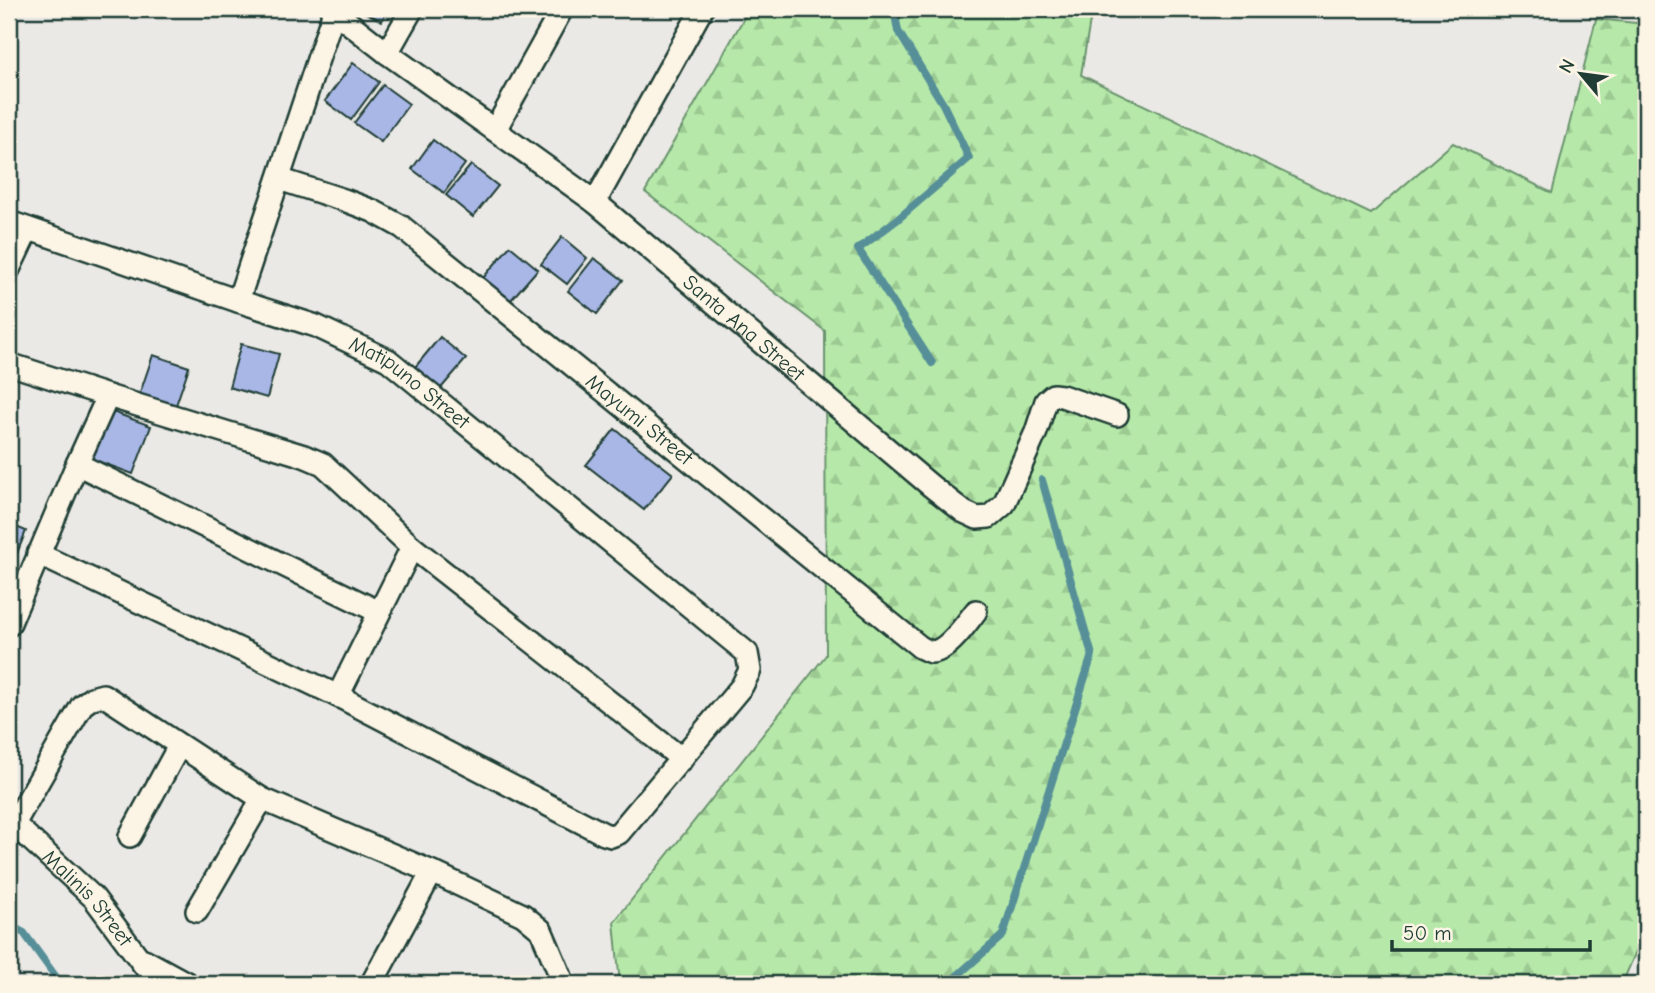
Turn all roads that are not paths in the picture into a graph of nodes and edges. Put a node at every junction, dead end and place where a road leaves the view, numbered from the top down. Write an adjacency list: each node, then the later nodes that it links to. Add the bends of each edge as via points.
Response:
1 (412, 9): 5 (street)
2 (562, 9): 6 (street)
3 (702, 9): 8 (street)
4 (333, 10): 5 (street, Santa Ana Street); 7 (street)
5 (387, 53): 6 (street, Santa Ana Street)
6 (495, 130): 8 (street, Santa Ana Street)
7 (279, 179): 11 (street); 18 (street, Mayumi Street, via 373,211 402,227 920,648 932,652 942,648)
8 (595, 202): 14 (street, Santa Ana Street, via 947,500 976,518 989,517 1004,504 1046,401 1053,395)
9 (18, 225): 10 (street); 11 (street, Matipuno Street)
10 (9, 269)
11 (238, 301): 23 (street, Matipuno Street, via 316,326 388,360 747,653 750,670 742,686)
12 (9, 364): 13 (street)
13 (108, 396): 15 (street); 16 (street, via 323,464)
14 (1118, 415)
15 (77, 464): 17 (street); 19 (street)
16 (412, 547): 19 (street); 23 (street)
17 (38, 554): 20 (street); 21 (street)
18 (976, 611)
19 (379, 612): 21 (street)
20 (9, 625)
21 (338, 696): 23 (street, via 611,836 619,833)
22 (179, 746): 24 (street); 25 (street, via 103,695 92,698 82,705); 26 (street)
23 (682, 759)
24 (262, 799): 27 (street); 28 (street)
25 (11, 823): 29 (street, Malinis Street, via 94,898)
26 (130, 836)
27 (432, 872): 30 (street); 33 (street, via 523,915 541,930)
28 (197, 911)
29 (138, 957): 31 (street, Malinis Street); 32 (street)
30 (372, 983)
31 (158, 984)
32 (188, 984)
33 (564, 984)

